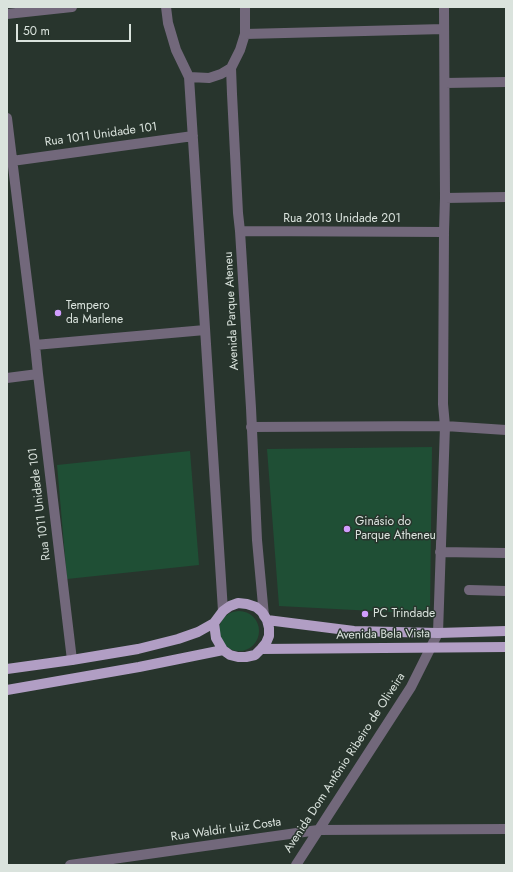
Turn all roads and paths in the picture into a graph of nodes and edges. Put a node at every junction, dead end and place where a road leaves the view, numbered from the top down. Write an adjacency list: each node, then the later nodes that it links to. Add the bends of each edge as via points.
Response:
1 (72, 7): 5 (street)
2 (166, 7): 9 (street, via 176,50)
3 (245, 7): 7 (street, Avenida Parque Ateneu)
4 (444, 7): 6 (street)
5 (7, 14)
6 (444, 30): 7 (street); 11 (street)
7 (245, 34): 8 (street, Avenida Parque Ateneu)
8 (231, 68): 9 (street, via 210,78); 18 (street, Avenida Parque Ateneu)
9 (189, 77): 14 (street)
10 (506, 82): 11 (street)
11 (445, 83): 17 (street)
12 (7, 118): 13 (street, Rua 1011 Unidade 101)
13 (8, 134): 15 (street, Rua 1011 Unidade 101)
14 (193, 136): 15 (street, Rua 1011 Unidade 101); 20 (street)
15 (12, 161): 21 (street, Rua 1011 Unidade 101)
16 (506, 197): 17 (street)
17 (445, 198): 19 (street)
18 (240, 231): 19 (street, Rua 2013 Unidade 201); 25 (street, Avenida Parque Ateneu)
19 (444, 232): 24 (street)
20 (205, 330): 21 (street); 31 (street)
21 (36, 345): 22 (street, Rua 1011 Unidade 101)
22 (38, 374): 23 (street); 40 (street, Rua 1011 Unidade 101)
23 (7, 378)
24 (445, 426): 25 (street); 26 (street); 27 (street)
25 (251, 427): 32 (street, Avenida Parque Ateneu, via 257,540)
26 (506, 430)
27 (440, 552): 28 (street); 35 (street)
28 (506, 554)
29 (469, 590): 30 (street)
30 (506, 591)
31 (223, 611): 32 (main road, via 234,605 247,604 256,607); 33 (main road)
32 (266, 618): 35 (main road, Avenida Bela Vista, via 354,631); 39 (main road, via 269,636)
33 (214, 623): 38 (main road, via 216,638); 40 (main road, via 178,640)
34 (506, 631): 35 (main road, Avenida Bela Vista)
35 (438, 633): 37 (street, Avenida Dom Antônio Ribeiro de Oliveira)
36 (506, 647): 37 (main road, Avenida Bela Vista)
37 (430, 648): 39 (main road, Avenida Bela Vista); 44 (street, Avenida Dom Antônio Ribeiro de Oliveira, via 411,687)
38 (223, 650): 39 (main road, via 238,657 254,655); 42 (main road)
39 (261, 650)
40 (72, 660): 41 (main road)
41 (7, 669)
42 (7, 690)
43 (506, 829): 44 (street, Rua Waldir Luiz Costa)
44 (318, 830): 45 (street, Rua Waldir Luiz Costa); 46 (street, Avenida Dom Antônio Ribeiro de Oliveira)
45 (70, 865)
46 (296, 865)

